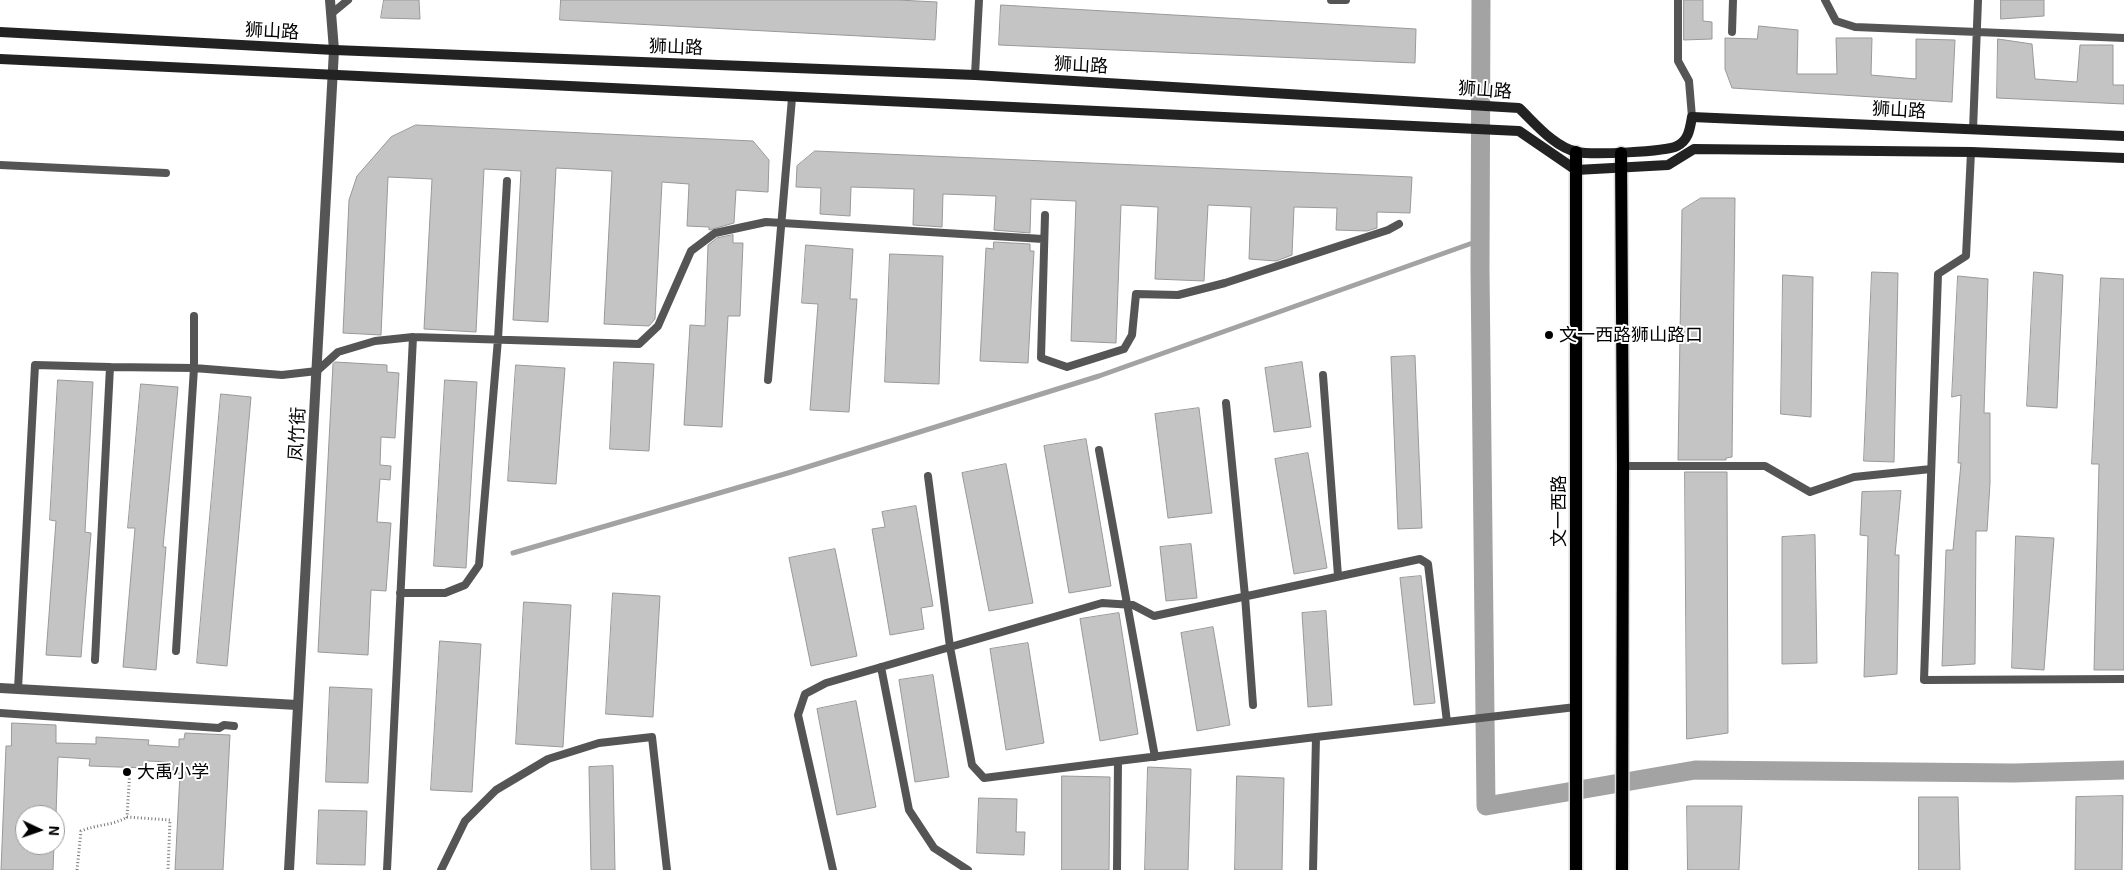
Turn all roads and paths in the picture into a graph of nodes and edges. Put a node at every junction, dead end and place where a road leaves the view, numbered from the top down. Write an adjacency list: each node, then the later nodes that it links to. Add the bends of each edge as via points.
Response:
1 (330, 0): 10 (street, 凤竹街)
2 (348, 0): 10 (lane)
3 (979, 0): 17 (lane)
4 (1331, 0): 5 (lane)
5 (1346, 0)
6 (1678, 0): 20 (lane, via 1678,61 1689,81)
7 (1733, 0): 12 (lane)
8 (1825, 0): 13 (lane, via 1836,21 1855,27)
9 (1978, 0): 13 (lane)
10 (331, 14): 15 (street, 凤竹街)
11 (0, 32): 15 (main road, 狮山路)
12 (1732, 32)
13 (1977, 32): 14 (lane); 21 (lane)
14 (2124, 38)
15 (334, 50): 17 (main road, 狮山路); 18 (street, 凤竹街)
16 (0, 59): 18 (main road)
17 (975, 75): 23 (main road, 狮山路, via 1519,108 1552,139)
18 (331, 76): 19 (main road); 41 (street, 凤竹街)
19 (792, 98): 29 (main road, via 1519,131); 34 (lane)
20 (1692, 117): 21 (main road, 狮山路); 25 (main road, 狮山路, via 1689,135 1677,146)
21 (1973, 130): 22 (main road, 狮山路)
22 (2124, 136)
23 (1576, 152): 25 (main road, 狮山路); 29 (main road, 文一西路)
24 (1970, 152): 26 (main road); 28 (main road, via 1694,149 1668,165); 47 (lane, via 1966,256 1938,274)
25 (1621, 153): 28 (main road)
26 (2124, 158)
27 (0, 165): 30 (lane)
28 (1622, 169): 29 (main road); 46 (main road)
29 (1576, 170): 62 (main road, 文一西路)
30 (166, 173)
31 (507, 181): 38 (lane)
32 (1045, 215): 35 (lane)
33 (1398, 224): 35 (lane, via 1224,283 1178,295 1136,294 1132,335 1124,348 1068,367 1041,358)
34 (782, 225): 35 (lane); 38 (lane, via 766,222 715,233 691,251 658,326 639,344); 43 (lane)
35 (1044, 238)
36 (194, 316): 40 (lane)
37 (413, 337): 38 (lane); 41 (lane, via 375,341 338,352); 50 (lane)
38 (498, 339): 50 (lane, via 479,565 465,585 445,593)
39 (110, 367): 40 (lane); 55 (lane); 59 (lane, via 35,365)
40 (194, 368): 41 (lane, via 282,375); 54 (lane)
41 (317, 371): 60 (street, 凤竹街)
42 (1323, 375): 49 (lane)
43 (768, 380)
44 (1226, 403): 51 (lane)
45 (1100, 450): 52 (lane)
46 (1624, 466): 47 (lane, via 1765,466 1810,492 1854,477); 82 (main road)
47 (1931, 470): 57 (lane, via 1924,680)
48 (928, 476): 53 (lane)
49 (1338, 576): 51 (lane); 64 (lane, via 1420,559 1428,564)
50 (400, 593): 74 (lane)
51 (1245, 596): 52 (lane, via 1154,616); 61 (lane)
52 (1128, 605): 53 (lane, via 1102,603); 67 (lane)
53 (950, 647): 56 (lane); 68 (lane, via 972,765 984,778)
54 (176, 651)
55 (95, 660)
56 (881, 667): 77 (lane, via 826,683 805,694 798,715); 78 (lane, via 909,810 934,848)
57 (2124, 679)
58 (0, 688): 59 (street)
59 (18, 689): 60 (street)
60 (297, 705): 73 (street, 凤竹街)
61 (1252, 705)
62 (1576, 707): 64 (lane); 81 (main road, 文一西路)
63 (0, 713): 65 (lane, via 219,728)
64 (1447, 722): 66 (lane)
65 (234, 726)
66 (1316, 737): 67 (lane); 80 (lane)
67 (1155, 757): 68 (lane)
68 (1118, 761): 79 (lane)
69 (130, 768): 70 (path)
70 (127, 818): 71 (path, via 115,824 98,824 81,831); 72 (path, via 170,820)
71 (77, 870)
72 (168, 870)
73 (289, 870)
74 (387, 870)
75 (441, 870): 76 (lane, via 465,821 496,790 548,759 599,743 652,737)
76 (667, 870)
77 (832, 870)
78 (968, 870)
79 (1117, 870)
80 (1313, 870)
81 (1576, 870)
82 (1622, 870)

